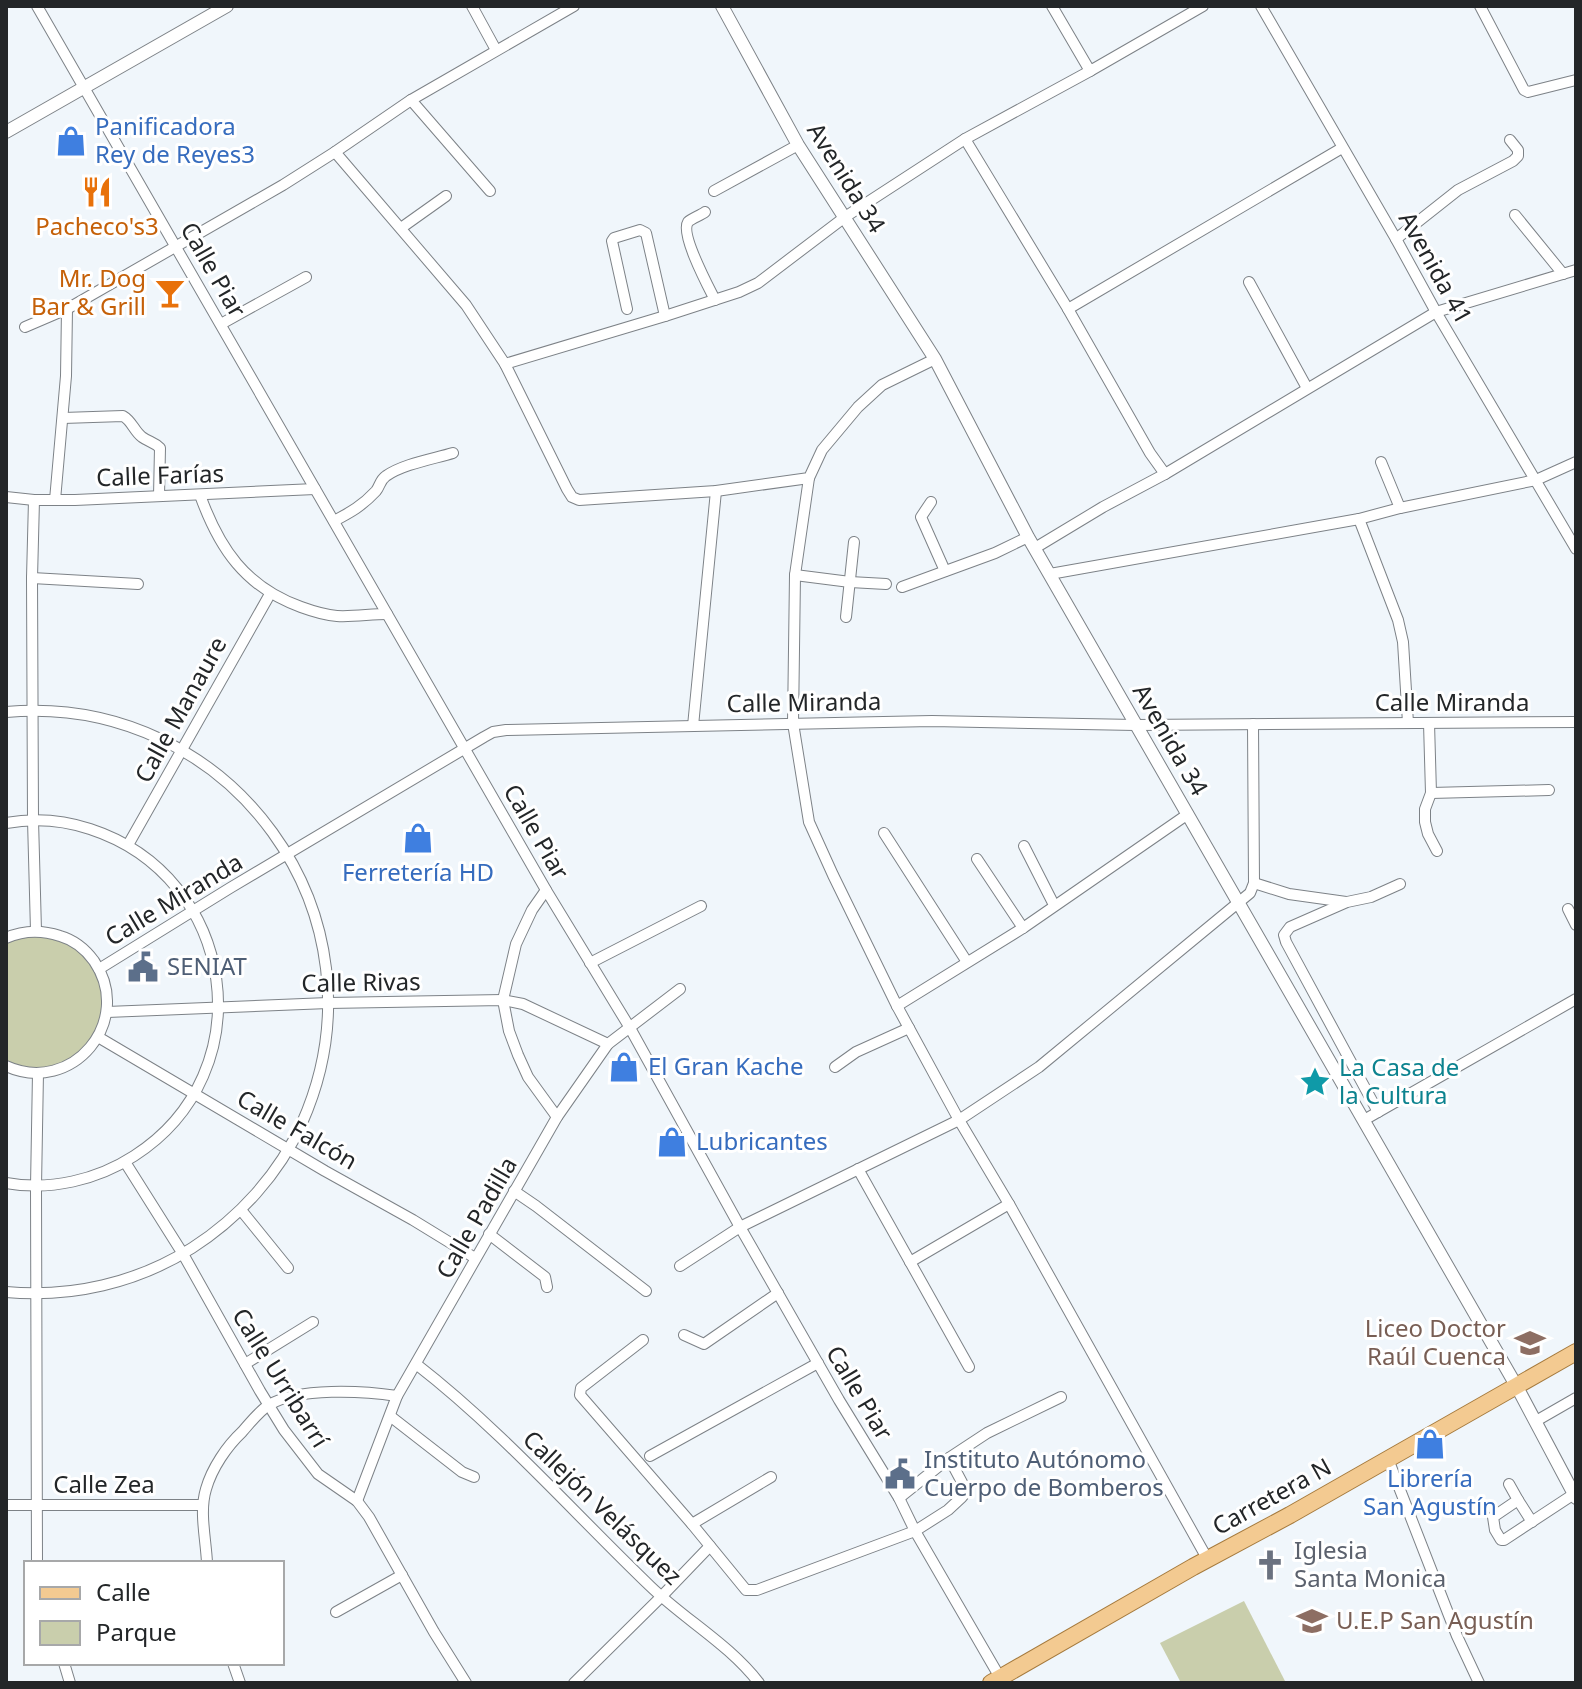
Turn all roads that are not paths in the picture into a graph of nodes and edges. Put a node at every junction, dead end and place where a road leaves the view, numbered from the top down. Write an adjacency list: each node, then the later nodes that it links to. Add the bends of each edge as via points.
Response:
1 (227, 6): 14 (street)
2 (472, 6): 11 (street)
3 (574, 6): 11 (street)
4 (722, 6): 19 (street, Avenida 34)
5 (1052, 6): 12 (street)
6 (1203, 6): 12 (street)
7 (1261, 6): 20 (street, Avenida 41)
8 (1480, 6): 13 (street, via 1524,90)
9 (52, 7): 10 (street)
10 (39, 9): 14 (street, Calle Piar)
11 (496, 50): 15 (street)
12 (1090, 71): 17 (street)
13 (1576, 80)
14 (84, 87): 16 (street); 30 (street, Calle Piar)
15 (411, 100): 21 (street); 22 (street)
16 (6, 132)
17 (965, 139): 27 (street); 38 (street)
18 (1510, 140): 29 (street, via 1518,150 1513,161 1458,190)
19 (798, 145): 23 (street); 27 (street, Avenida 34)
20 (1342, 148): 29 (street, Avenida 41); 38 (street)
21 (335, 152): 28 (street); 30 (street)
22 (490, 191)
23 (714, 191)
24 (446, 196): 28 (street)
25 (705, 212): 35 (street, via 688,222 688,238)
26 (1515, 215): 32 (street)
27 (845, 217): 35 (street, via 758,283); 43 (street, Avenida 34)
28 (401, 228): 44 (street, via 466,305)
29 (1396, 239): 39 (street, Avenida 41)
30 (176, 247): 36 (street); 41 (street, Calle Piar)
31 (1576, 270): 32 (street)
32 (1563, 274): 39 (street)
33 (306, 277): 41 (street)
34 (1249, 282): 45 (street)
35 (715, 300): 40 (street)
36 (67, 309): 42 (street); 46 (street)
37 (627, 309): 40 (street, via 612,241 640,230 646,233)
38 (1068, 309): 50 (street)
39 (1436, 312): 45 (street); 52 (street, Avenida 41)
40 (665, 316): 44 (street)
41 (221, 324): 53 (street, Calle Piar)
42 (25, 327)
43 (935, 359): 51 (street, via 882,385 858,407 822,450); 65 (street, Avenida 34)
44 (505, 364): 54 (street, via 572,497)
45 (1307, 388): 50 (street)
46 (63, 418): 56 (street, via 127,418 139,435 160,448); 59 (street)
47 (453, 453): 63 (street, via 390,473 358,509)
48 (1381, 462): 61 (street)
49 (1576, 462): 52 (street)
50 (1165, 474): 65 (street)
51 (809, 478): 54 (street); 69 (street)
52 (1536, 480): 61 (street); 66 (street, Avenida 41)
53 (315, 489): 55 (street, Calle Farías); 63 (street, Calle Piar)
54 (716, 491): 86 (street)
55 (200, 495): 56 (street, Calle Farías); 75 (street, via 220,541)
56 (159, 496): 59 (street, Calle Farías)
57 (6, 497): 58 (street, Calle Farías)
58 (34, 500): 59 (street, Calle Farías); 70 (street)
59 (55, 500)
60 (931, 502): 67 (street, via 921,517)
61 (1400, 508): 62 (street)
62 (1359, 519): 68 (street); 82 (street, via 1398,620)
63 (334, 521): 76 (street, Calle Piar)
64 (854, 542): 71 (street)
65 (1032, 542): 67 (street); 68 (street, Avenida 34)
66 (1576, 549)
67 (945, 571): 74 (street)
68 (1050, 574): 85 (street, Avenida 34)
69 (795, 575): 71 (street); 81 (street)
70 (32, 578): 72 (street); 78 (street)
71 (850, 582): 73 (street); 77 (street)
72 (138, 584)
73 (886, 584)
74 (902, 587)
75 (270, 594): 76 (street, via 336,616); 88 (street, Calle Manaure)
76 (387, 614): 87 (street, Calle Piar)
77 (846, 617)
78 (33, 710): 79 (street); 88 (street, via 100,718); 92 (street)
79 (6, 712)
80 (1576, 722): 83 (street, Calle Miranda)
81 (793, 723): 85 (street, Calle Miranda); 86 (street, Calle Miranda); 120 (street, via 809,822)
82 (1408, 723): 83 (street, Calle Miranda); 84 (street, Calle Miranda)
83 (1429, 723): 90 (street)
84 (1253, 724): 85 (street, Calle Miranda); 100 (street)
85 (1135, 725): 91 (street, Avenida 34)
86 (693, 726): 87 (street, Calle Miranda, via 506,730)
87 (465, 749): 98 (street, Calle Miranda); 102 (street, Calle Piar)
88 (182, 750): 95 (street, Calle Manaure); 98 (street, via 242,796)
89 (1549, 790): 90 (street)
90 (1431, 793): 97 (street, via 1425,822)
91 (1188, 814): 104 (street, Avenida 34); 105 (street)
92 (33, 820): 93 (street); 95 (street, via 80,826); 111 (street)
93 (6, 823)
94 (884, 833): 113 (street)
95 (128, 845): 108 (street, via 166,874)
96 (1024, 846): 105 (street)
97 (1437, 851)
98 (288, 855): 108 (street, Calle Miranda); 119 (street, via 318,926)
99 (977, 859): 110 (street)
100 (1254, 883): 103 (street); 104 (street)
101 (1400, 884): 103 (street)
102 (546, 890): 114 (street, Calle Piar); 118 (street, via 516,944)
103 (1347, 902): 131 (street, via 1290,927 1284,935)
104 (1240, 903): 133 (street, via 1039,1067); 134 (street, Avenida 34)
105 (1054, 905): 110 (street)
106 (701, 906): 114 (street)
107 (1568, 909): 109 (street)
108 (194, 912): 115 (street, Calle Miranda); 121 (street, via 211,949)
109 (1576, 925)
110 (1023, 928): 113 (street)
111 (36, 931): 112 (street); 115 (street, via 79,945)
112 (6, 938)
113 (967, 962): 120 (street)
114 (590, 963): 123 (street, Calle Piar)
115 (99, 969): 122 (street)
116 (680, 989): 123 (street, Calle Padilla)
117 (1576, 999): 131 (street)
118 (503, 1000): 119 (street, Calle Rivas); 126 (street, Calle Rivas, via 523,1004); 132 (street, via 528,1077)
119 (328, 1003): 121 (street, Calle Rivas); 135 (street, via 318,1078)
120 (897, 1006): 124 (street)
121 (219, 1007): 122 (street, Calle Rivas); 130 (street, via 212,1052)
122 (107, 1012): 125 (street)
123 (630, 1028): 126 (street, Calle Padilla); 143 (street, Calle Piar)
124 (909, 1028): 128 (street); 133 (street)
125 (98, 1037): 129 (street, via 73,1063); 130 (street, Calle Falcón)
126 (608, 1044): 132 (street, Calle Padilla)
127 (6, 1066): 129 (street)
128 (835, 1067)
129 (38, 1073): 139 (street)
130 (195, 1094): 135 (street, Calle Falcón); 136 (street, via 164,1133)
131 (1378, 1112): 134 (street)
132 (557, 1117): 140 (street, Calle Padilla)
133 (959, 1120): 137 (street); 141 (street)
134 (1364, 1120): 163 (street, Avenida 34)
135 (289, 1149): 142 (street); 146 (street, Calle Falcón)
136 (125, 1162): 139 (street, via 82,1180); 145 (street, Calle Urribarrí)
137 (858, 1169): 143 (street); 147 (street)
138 (6, 1183): 139 (street)
139 (36, 1186): 154 (street)
140 (514, 1191): 144 (street, Calle Padilla); 151 (street)
141 (1009, 1204): 147 (street); 187 (street)
142 (241, 1210): 145 (street); 149 (street)
143 (740, 1227): 148 (street); 153 (street, Calle Piar)
144 (489, 1234): 146 (street, Calle Padilla); 150 (street, via 545,1277)
145 (183, 1254): 154 (street, via 112,1283); 160 (street, Calle Urribarrí)
146 (475, 1258): 161 (street, Calle Padilla)
147 (910, 1262): 162 (street)
148 (680, 1266)
149 (288, 1268)
150 (547, 1287)
151 (646, 1291)
152 (6, 1292): 154 (street)
153 (778, 1293): 156 (street, via 704,1344); 159 (street, Calle Piar)
154 (37, 1294): 181 (street)
155 (313, 1322): 160 (street)
156 (684, 1335)
157 (643, 1340): 184 (street, via 581,1388 580,1395)
158 (1576, 1352): 163 (main road, Carretera N)
159 (818, 1363): 170 (street); 177 (street, Calle Piar)
160 (245, 1364): 167 (street, Calle Urribarrí)
161 (416, 1364): 164 (street, Calle Padilla); 191 (street, Callejón Velásquez, via 516,1451)
162 (969, 1367)
163 (1517, 1387): 169 (street, Avenida 34); 172 (main road, Carretera N)
164 (397, 1396): 167 (street, via 351,1391 294,1396); 168 (street, Calle Padilla)
165 (1061, 1397): 171 (street)
166 (1576, 1398): 169 (street)
167 (269, 1405): 179 (street, Calle Urribarrí, via 318,1474); 182 (street, via 224,1454 206,1487)
168 (390, 1416): 173 (street); 179 (street, Calle Padilla)
169 (1536, 1421): 176 (street, Avenida 34)
170 (650, 1456)
171 (949, 1458): 177 (street); 185 (street, via 966,1492)
172 (1388, 1459): 187 (main road, Carretera N); 197 (street)
173 (474, 1477)
174 (771, 1477): 184 (street)
175 (1509, 1484): 178 (street)
176 (1575, 1496): 183 (street)
177 (899, 1498): 185 (street, Calle Piar)
178 (1518, 1500): 183 (street); 183 (street, via 1493,1517 1499,1539)
179 (357, 1501): 190 (street, Calle Urribarrí)
180 (6, 1505): 181 (street, Calle Zea)
181 (37, 1505): 182 (street, Calle Zea); 188 (street)
182 (203, 1505): 189 (street)
183 (1532, 1522)
184 (692, 1524): 186 (street)
185 (915, 1531): 186 (street, via 757,1590 746,1590); 193 (street, Calle Piar)
186 (710, 1546): 191 (street)
187 (1208, 1560): 193 (main road, Carretera N)
188 (37, 1561)
189 (207, 1561)
190 (402, 1575): 192 (street); 195 (street, Calle Urribarrí)
191 (661, 1597): 194 (street); 196 (street, Callejón Velásquez, via 705,1630)
192 (336, 1612)
193 (997, 1681)
194 (578, 1682)
195 (466, 1683)
196 (759, 1683)
197 (1479, 1683)

